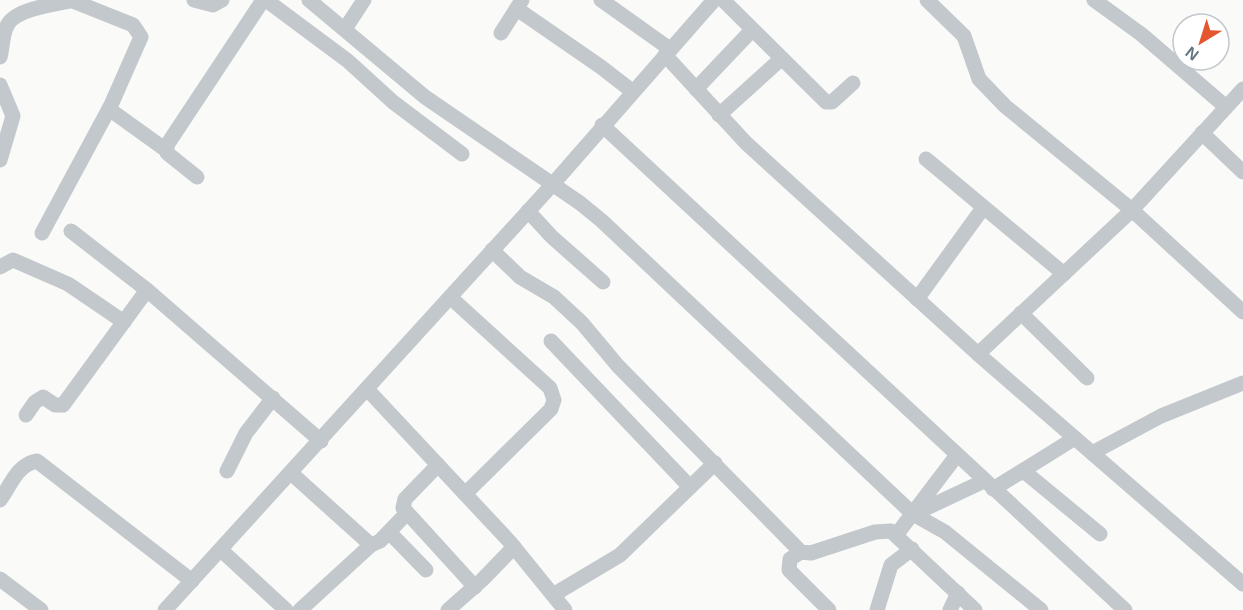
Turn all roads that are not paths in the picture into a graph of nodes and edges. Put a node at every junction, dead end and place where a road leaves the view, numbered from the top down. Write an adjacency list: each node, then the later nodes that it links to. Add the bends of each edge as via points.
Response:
1 (74, 0): 17 (street, via 16,17 7,25); 25 (street, via 133,25 140,32 141,42)
2 (194, 0): 3 (street, via 213,4)
3 (222, 0)
4 (265, 0): 29 (street); 30 (street, via 343,57 393,102)
5 (309, 0): 13 (street)
6 (364, 0): 13 (street)
7 (601, 0): 16 (street)
8 (714, 0): 16 (street)
9 (723, 0): 14 (street)
10 (927, 0): 37 (street, via 964,36 979,79 1005,106)
11 (1094, 0): 24 (street, via 1141,34)
12 (520, 5): 15 (street); 23 (street)
13 (345, 28): 35 (street, via 425,97)
14 (752, 30): 18 (street); 21 (street)
15 (501, 33)
16 (667, 52): 21 (street); 23 (street)
17 (0, 57)
18 (781, 59): 19 (street, via 826,102 832,102); 26 (street)
19 (853, 83)
20 (0, 85): 32 (street, via 13,116)
21 (696, 89): 26 (street)
22 (1243, 89): 24 (street)
23 (632, 91): 27 (street)
24 (1226, 107): 28 (street)
25 (108, 109): 29 (street); 40 (street)
26 (719, 115): 47 (street)
27 (602, 125): 35 (street); 61 (street)
28 (1202, 133): 33 (street); 37 (street)
29 (166, 150): 34 (street)
30 (462, 154)
31 (926, 159): 36 (street)
32 (0, 160)
33 (1243, 172)
34 (197, 177)
35 (552, 185): 38 (street); 72 (street, via 608,227)
36 (983, 208): 43 (street); 47 (street)
37 (1132, 210): 43 (street); 48 (street)
38 (528, 211): 41 (street); 44 (street)
39 (71, 231): 45 (street)
40 (42, 233)
41 (492, 250): 46 (street); 62 (street, via 520,277 572,313 618,366)
42 (4, 259): 50 (street, via 68,284)
43 (1064, 274): 49 (street)
44 (603, 282)
45 (147, 290): 50 (street); 56 (street)
46 (450, 297): 55 (street); 69 (street, via 550,388 554,400 551,409)
47 (917, 299): 52 (street)
48 (1243, 312)
49 (1021, 313): 52 (street); 53 (street)
50 (124, 322): 57 (street, via 63,405 43,397)
51 (551, 341): 68 (street)
52 (978, 354): 58 (street)
53 (1087, 378)
54 (1243, 383): 60 (street, via 1161,416)
55 (367, 389): 59 (street); 63 (street)
56 (273, 398): 59 (street); 64 (street, via 246,433)
57 (26, 415)
58 (1075, 438): 60 (street); 66 (street)
59 (321, 441): 65 (street)
60 (1092, 453): 84 (street)
61 (957, 455): 67 (street); 72 (street)
62 (716, 463): 68 (street); 80 (street)
63 (438, 465): 69 (street); 71 (street, via 405,499)
64 (226, 471)
65 (291, 473): 76 (street); 79 (street)
66 (1019, 473): 67 (street); 75 (street, via 1026,473)
67 (988, 485): 72 (street); 99 (street)
68 (690, 487): 87 (street, via 620,555)
69 (465, 494): 77 (street)
70 (0, 501): 83 (street, via 25,466 34,461 40,463)
71 (406, 514): 73 (street); 85 (street)
72 (914, 514): 74 (street); 98 (street, via 945,532)
73 (389, 532): 76 (street); 81 (street)
74 (897, 534): 78 (street); 80 (street, via 884,530 811,553)
75 (1100, 534)
76 (370, 545): 91 (street)
77 (514, 547): 85 (street); 87 (street)
78 (912, 549): 86 (street); 95 (street, via 891,565)
79 (221, 550): 83 (street); 90 (street)
80 (801, 552): 94 (street, via 790,560 789,570)
81 (426, 570)
82 (0, 579): 88 (street)
83 (192, 581): 89 (street)
84 (1243, 584)
85 (475, 587): 92 (street)
86 (958, 593): 96 (street); 97 (street)
87 (553, 595): 93 (street)
88 (41, 610)
89 (165, 610)
90 (286, 610)
91 (300, 610)
92 (448, 610)
93 (564, 610)
94 (830, 610)
95 (877, 610)
96 (950, 610)
97 (975, 610)
98 (1041, 610)
99 (1125, 610)

